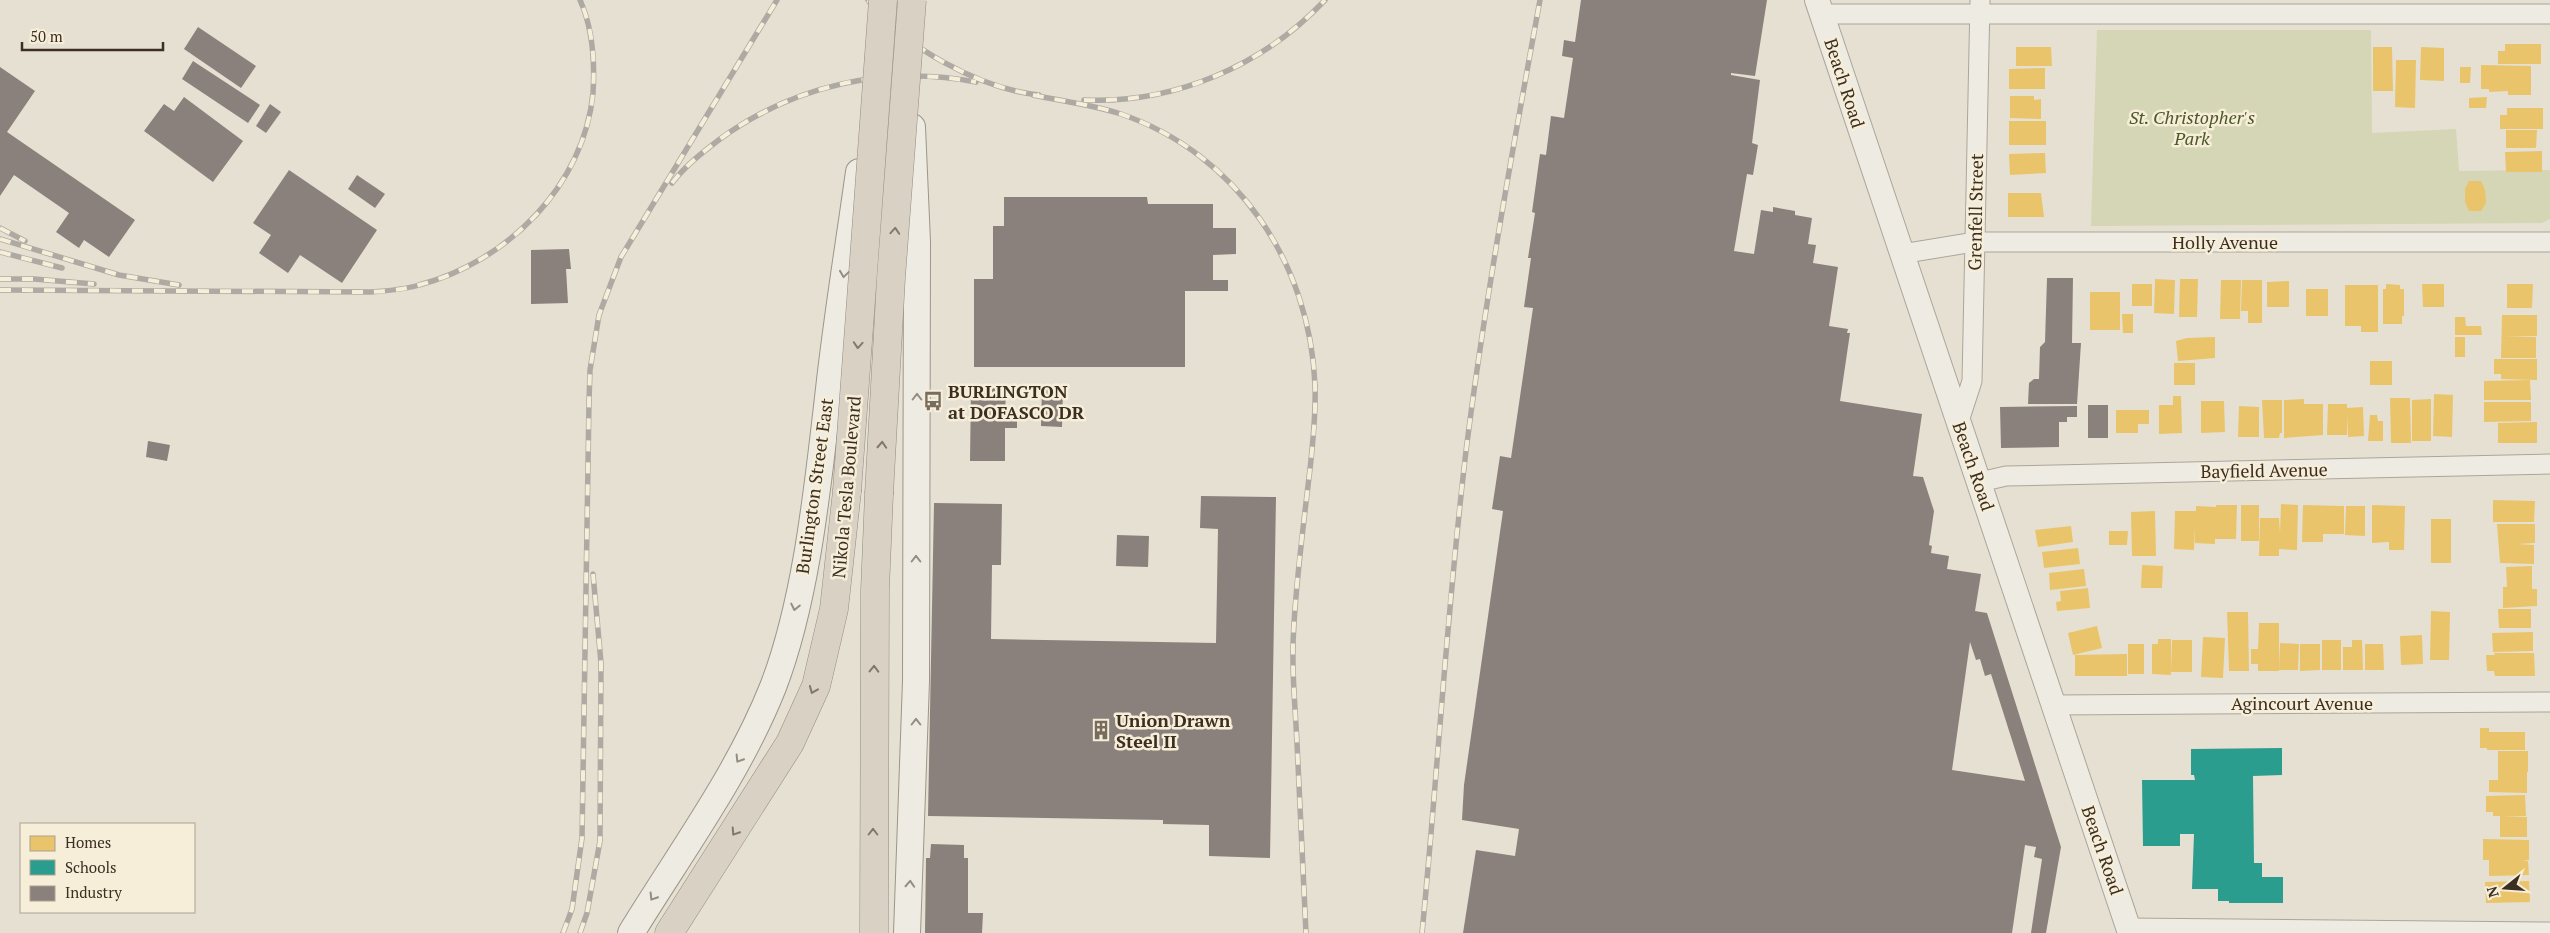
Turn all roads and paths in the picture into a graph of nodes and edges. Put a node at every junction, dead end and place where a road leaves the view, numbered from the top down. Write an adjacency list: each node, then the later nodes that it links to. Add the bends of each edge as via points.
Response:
1 (882, 0): 16 (main road, Burlington Street East, one-way to 16, via 818,478 790,634 773,686 746,748); 17 (highway, Nikola Tesla Boulevard, one-way to 17, bridge, via 847,492 834,609 816,686 790,743)
2 (913, 0): 18 (highway, Nikola Tesla Boulevard, one-way to 2, bridge, via 874,618 879,494); 19 (main road, one-way to 2, via 916,701 917,242 909,71)
3 (1979, 6): 4 (street); 5 (street); 6 (street, Grenfell Street)
4 (1820, 7): 8 (street, Beach Road)
5 (2550, 14)
6 (1974, 242): 7 (street, Holly Avenue); 8 (street, Holly Avenue); 9 (street, Grenfell Street, via 1972,381)
7 (2550, 242)
8 (1901, 254): 9 (street, Beach Road)
9 (1959, 421): 11 (street, Beach Road)
10 (2550, 464): 11 (street, Bayfield Avenue, via 2006,476)
11 (1980, 482): 13 (street, Beach Road)
12 (2550, 702): 13 (street, Agincourt Avenue)
13 (2053, 705): 14 (street, Beach Road)
14 (2130, 931): 15 (street)
15 (2550, 932)
16 (631, 933)
17 (669, 933)
18 (874, 933)
19 (907, 933)

